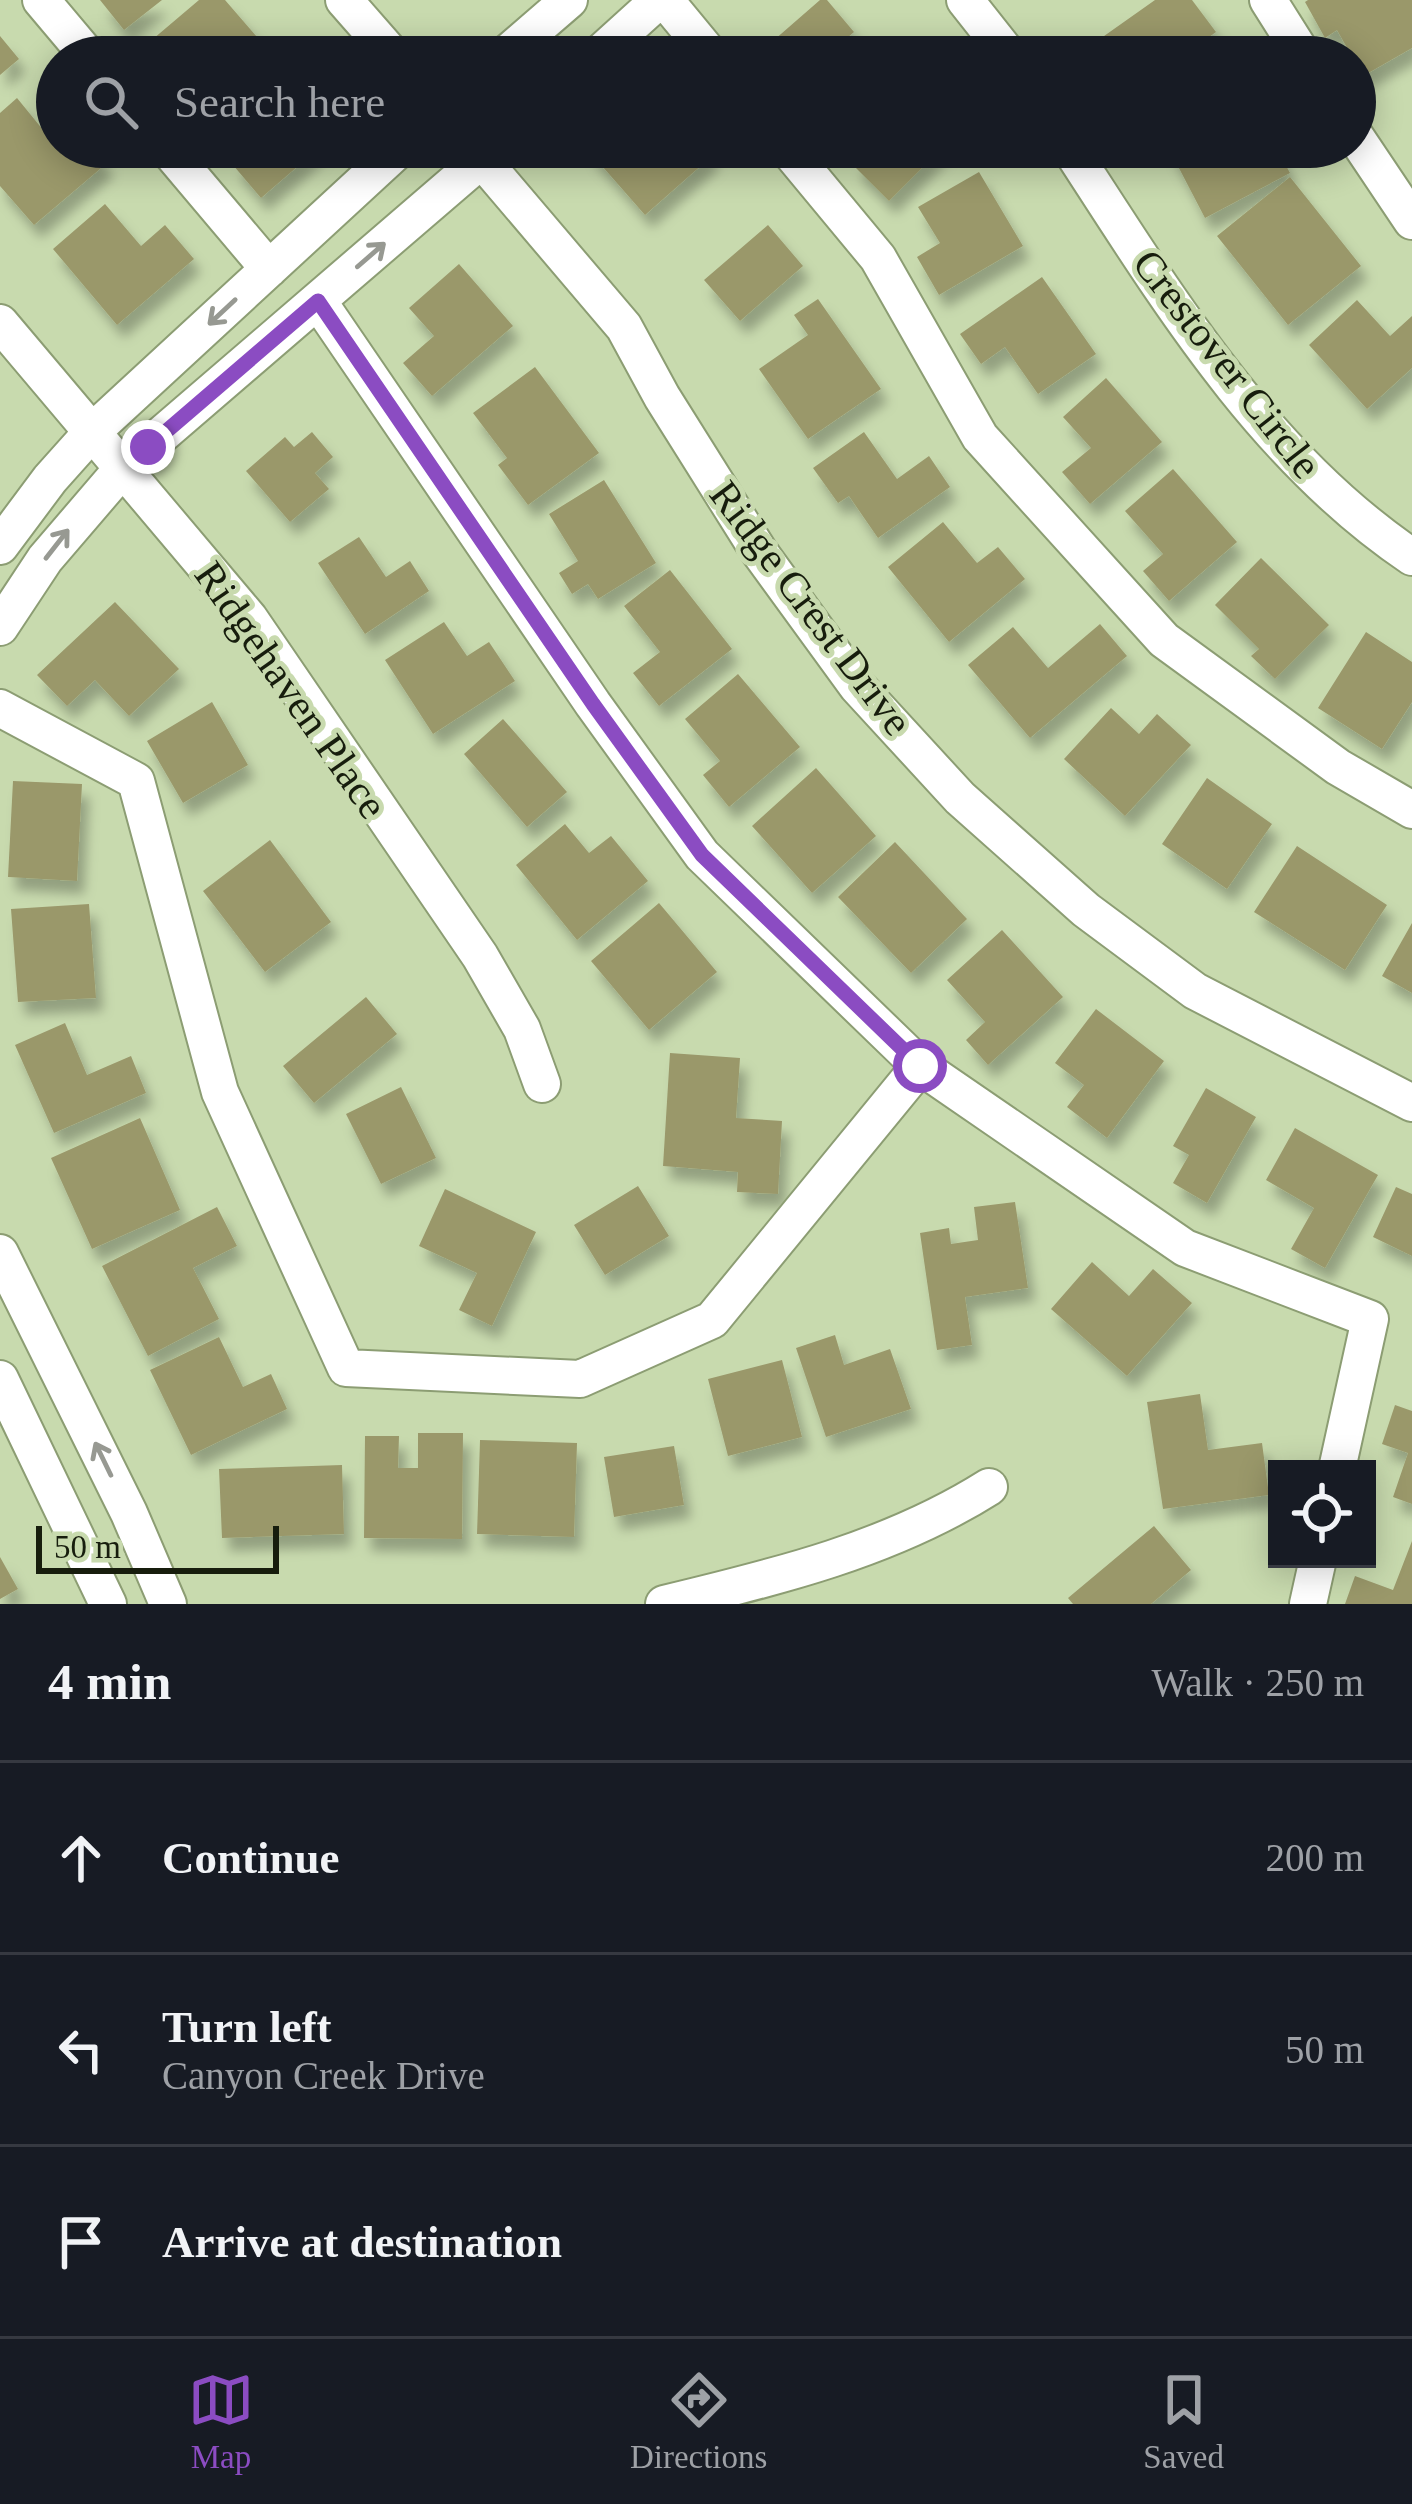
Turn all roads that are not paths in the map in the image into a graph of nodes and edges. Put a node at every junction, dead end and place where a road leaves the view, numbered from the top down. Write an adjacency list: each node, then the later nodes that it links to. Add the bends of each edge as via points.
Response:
1 (41, 0): 7 (street)
2 (344, 0): 8 (street)
3 (569, 0): 9 (street)
4 (662, 0): 10 (street); 11 (street)
5 (965, 0): 12 (street)
6 (1268, 0): 13 (street)
7 (71, 36)
8 (376, 36)
9 (527, 36)
10 (620, 36)
11 (694, 36)
12 (993, 36)
13 (1291, 36)
14 (1376, 167): 21 (street)
15 (184, 168): 22 (street)
16 (378, 168): 22 (street)
17 (464, 168): 23 (street, one-way to 17)
18 (497, 168): 34 (street, Ridge Crest Drive, via 624,327 758,550 845,669 960,798 1195,991)
19 (803, 168): 31 (street, via 878,258 980,437 1163,640 1337,767)
20 (1083, 168): 28 (street, Crestover Circle, via 1223,372 1337,501)
21 (1412, 221)
22 (269, 269): 25 (street, one-way to 25)
23 (318, 301): 26 (street); 32 (street, via 702,855)
24 (0, 323): 25 (street, Ridgehaven Place)
25 (92, 433): 26 (street, Ridgehaven Place); 27 (street)
26 (123, 468): 29 (street, one-way to 26, via 45,559); 33 (street, Ridgehaven Place, via 298,688 480,956)
27 (0, 546)
28 (1412, 557)
29 (0, 627)
30 (0, 708): 32 (street, via 136,781 220,1092 346,1368 580,1379 712,1320)
31 (1412, 810)
32 (920, 1066): 37 (street, via 1186,1248 1370,1319)
33 (542, 1084)
34 (1412, 1102)
35 (0, 1253): 41 (street, one-way to 35)
36 (0, 1378): 40 (street)
37 (1339, 1460)
38 (989, 1486): 42 (street, via 886,1540)
39 (1316, 1568): 43 (street)
40 (108, 1604)
41 (168, 1604)
42 (664, 1604)
43 (1308, 1604)

